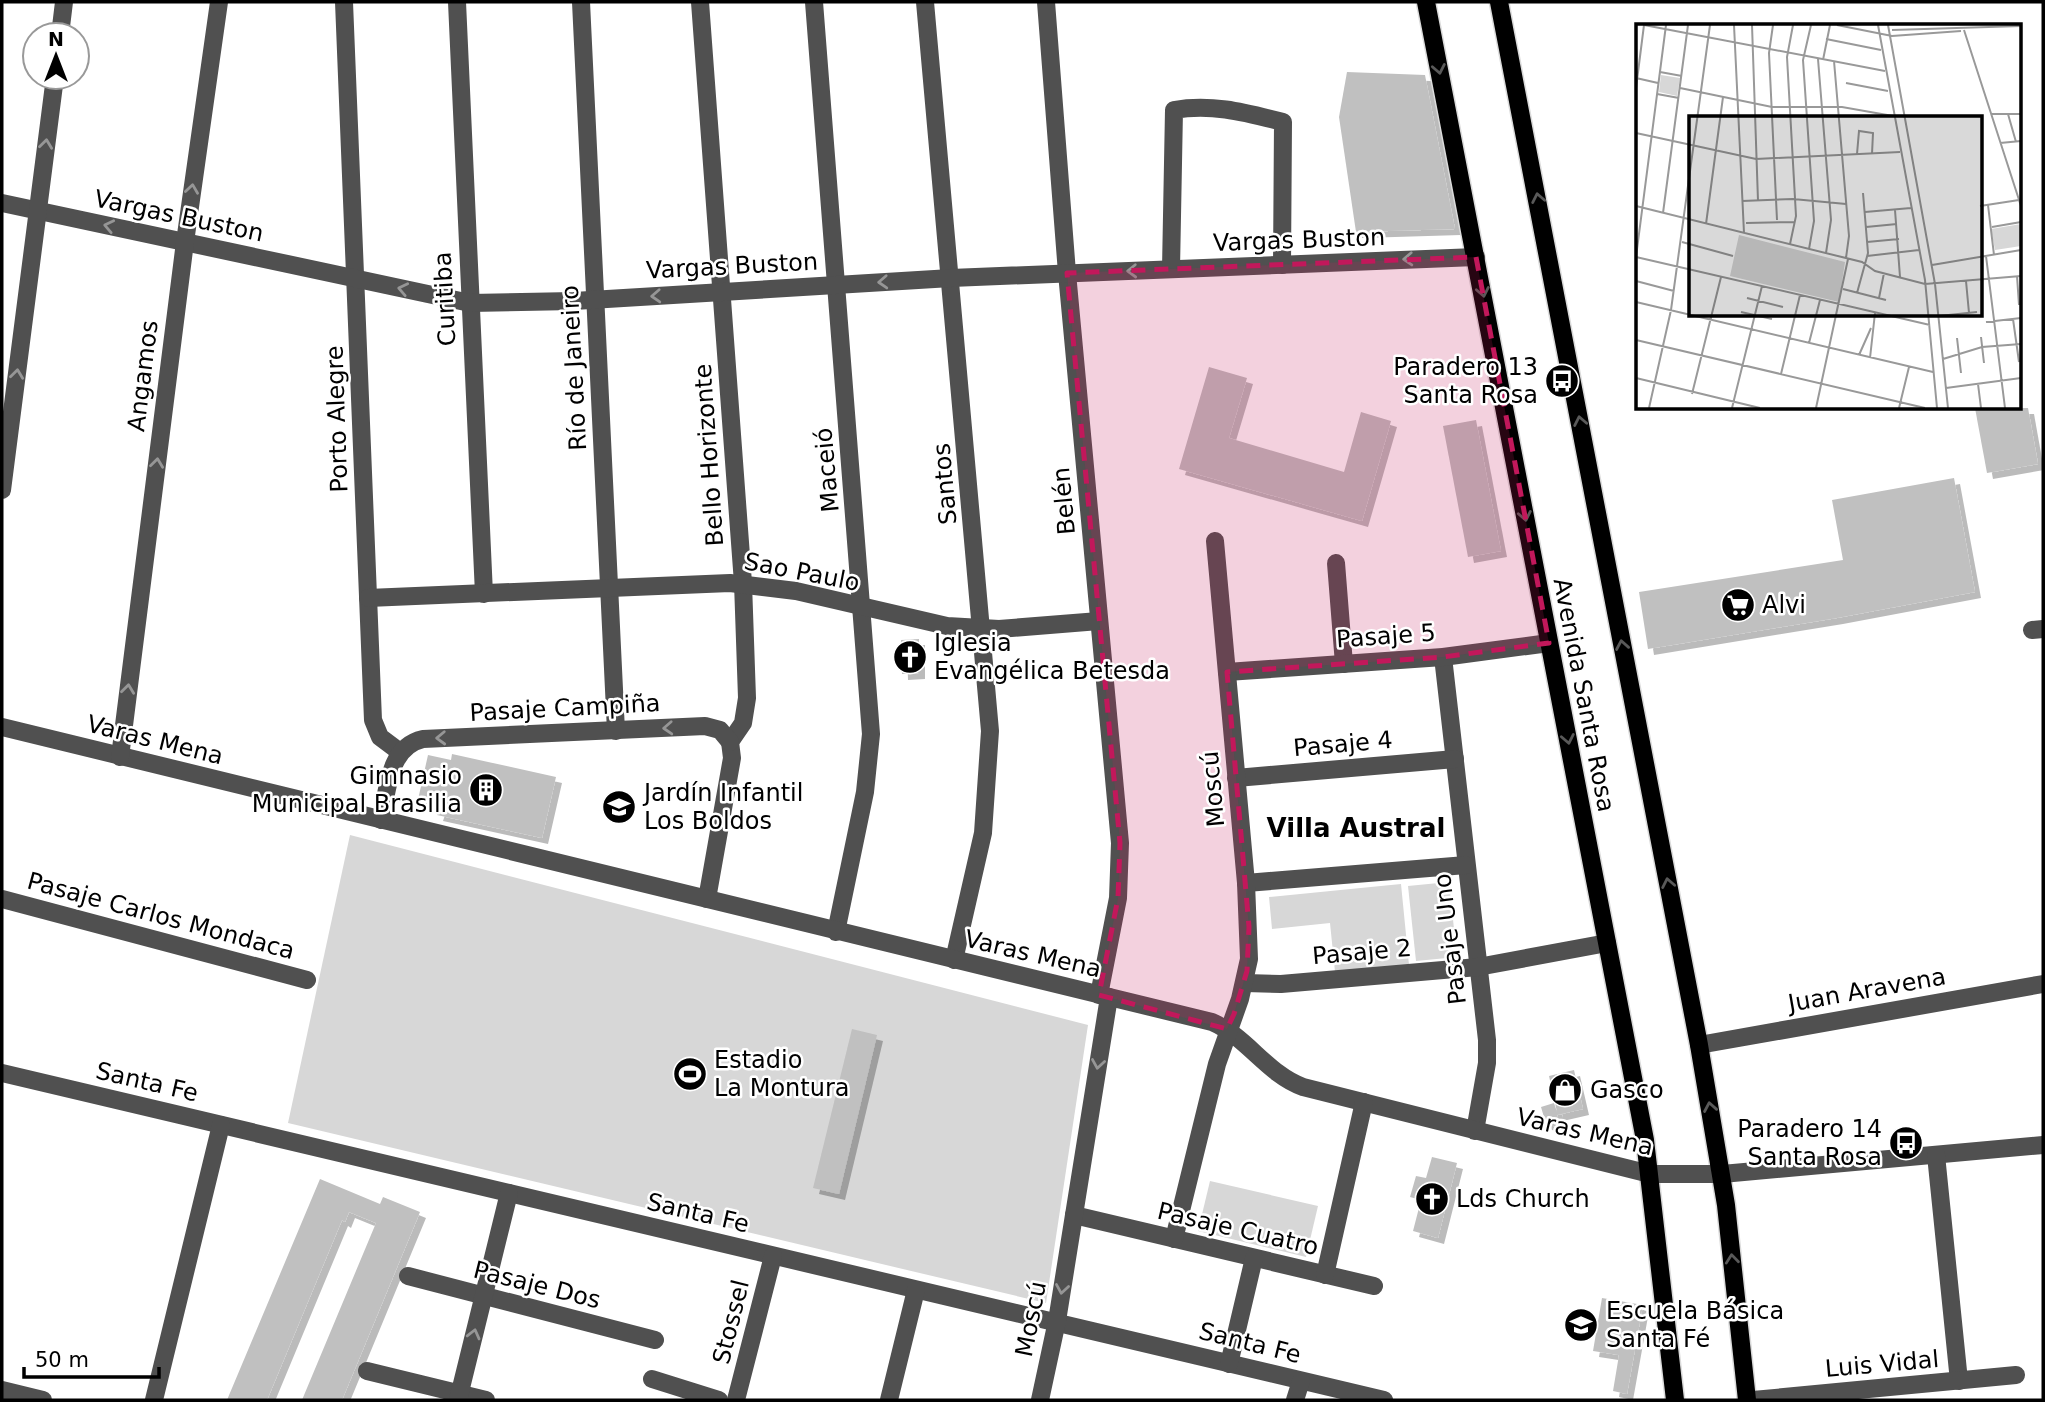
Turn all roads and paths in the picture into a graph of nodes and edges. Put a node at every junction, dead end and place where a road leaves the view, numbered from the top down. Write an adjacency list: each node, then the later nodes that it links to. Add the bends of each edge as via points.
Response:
1 (64, 2): 12 (street)
2 (219, 2): 16 (street, Angamos, one-way to 2)
3 (344, 2): 22 (street, Porto Alegre)
4 (457, 2): 26 (street, Curitiba)
5 (581, 2): 25 (street, Río de Janeiro)
6 (700, 2): 24 (street, Bello Horizonte)
7 (814, 2): 23 (street, Maceió)
8 (925, 2): 21 (street, Santos)
9 (1046, 2): 20 (street, Belén)
10 (1425, 2): 17 (main road, Avenida Santa Rosa, one-way to 17)
11 (1499, 2): 62 (main road, Avenida Santa Rosa, one-way to 11)
12 (62, 21)
13 (53, 91): 15 (street, one-way to 13)
14 (2, 203): 15 (street, Vargas Buston)
15 (38, 211): 16 (street, Vargas Buston, one-way to 15); 27 (street, one-way to 15)
16 (184, 242): 22 (street, Vargas Buston); 45 (street, Angamos, one-way to 16)
17 (1476, 257): 18 (street, Vargas Buston, one-way to 18); 37 (main road, Avenida Santa Rosa, one-way to 37)
18 (1282, 265): 19 (street, Vargas Buston); 19 (street, via 1283,122 1235,110 1174,110)
19 (1171, 270): 20 (street, Vargas Buston, one-way to 20)
20 (1067, 273): 21 (street, Vargas Buston); 35 (street, Belén)
21 (951, 278): 23 (street, Vargas Buston, one-way to 23); 36 (street, Santos)
22 (356, 279): 26 (street, Vargas Buston, one-way to 22); 33 (street, Porto Alegre)
23 (837, 285): 24 (street, Vargas Buston); 34 (street, Maceió)
24 (721, 292): 25 (street, Vargas Buston, one-way to 25); 30 (street, Bello Horizonte)
25 (595, 299): 26 (street, Vargas Buston); 31 (street, Río de Janeiro)
26 (470, 303): 32 (street, Curitiba)
27 (2, 490)
28 (1215, 541): 40 (street, Moscú)
29 (1336, 563): 39 (street)
30 (743, 583): 31 (street, Sao Paulo); 34 (street, Sao Paulo); 43 (street, Bello Horizonte, via 747,698 743,723)
31 (609, 587): 32 (street, Sao Paulo); 42 (street, Río de Janeiro)
32 (484, 594): 33 (street, Sao Paulo)
33 (368, 598): 44 (street, Porto Alegre, via 373,720 380,737)
34 (863, 609): 36 (street, Sao Paulo, via 913,621); 53 (street, Maceió, via 869,765)
35 (1099, 621): 36 (street, Sao Paulo); 60 (street, Belén, via 1120,844 1118,898)
36 (982, 629): 55 (street, Santos, via 990,731 987,801)
37 (1549, 643): 38 (street, Pasaje 5); 54 (main road, Avenida Santa Rosa, one-way to 54)
38 (1443, 657): 39 (street, Pasaje 5); 46 (street, Pasaje Uno)
39 (1344, 664): 40 (street, Pasaje 5)
40 (1227, 672): 47 (street, Moscú)
41 (2, 727): 45 (street, Varas Mena)
42 (616, 731): 43 (street, Pasaje Campiña, one-way to 42, via 720,730 705,726); 44 (street, Pasaje Campiña, one-way to 44, via 423,739)
43 (730, 742): 52 (street, Bello Horizonte, via 732,758)
44 (400, 752): 48 (street)
45 (120, 757): 48 (street, Varas Mena)
46 (1455, 759): 47 (street, Pasaje 4); 49 (street, Pasaje Uno)
47 (1236, 778): 50 (street, Moscú)
48 (381, 820): 52 (street, Varas Mena)
49 (1466, 865): 50 (street); 56 (street, Pasaje Uno)
50 (1246, 883): 58 (street, Moscú, via 1250,943)
51 (2, 899): 57 (street, Pasaje Carlos Mondaca)
52 (707, 899): 53 (street, Varas Mena)
53 (836, 932): 55 (street, Varas Mena)
54 (1607, 943): 56 (street, Pasaje 2); 69 (main road, Avenida Santa Rosa)
55 (954, 960): 60 (street, Varas Mena)
56 (1478, 967): 58 (street, Pasaje 2); 66 (street, Pasaje Uno, via 1488,1052)
57 (307, 980)
58 (1245, 983): 61 (street, Moscú)
59 (2043, 984): 62 (street, Juan Aravena)
60 (1104, 996): 61 (street, Varas Mena); 72 (street, Moscú, one-way to 72)
61 (1227, 1029): 64 (street, Varas Mena, via 1287,1080); 73 (street)
62 (1699, 1045): 70 (main road, Avenida Santa Rosa, one-way to 62)
63 (2, 1073): 65 (street, Santa Fe)
64 (1364, 1102): 66 (street, Varas Mena); 76 (street)
65 (221, 1125): 71 (street, Santa Fe); 92 (street)
66 (1475, 1131): 69 (street, Varas Mena)
67 (2043, 1145): 68 (street, Varas Mena)
68 (1936, 1155): 70 (street, Varas Mena); 88 (street)
69 (1650, 1174): 70 (street, Varas Mena); 100 (main road, Avenida Santa Rosa)
70 (1722, 1174): 101 (main road, Avenida Santa Rosa, one-way to 70)
71 (509, 1193): 74 (street, Santa Fe); 80 (street)
72 (1082, 1216): 73 (street, Pasaje Cuatro); 81 (street, Moscú, one-way to 81)
73 (1174, 1239): 75 (street, Pasaje Cuatro)
74 (773, 1256): 79 (street, Santa Fe); 95 (street, Stossel)
75 (1254, 1258): 76 (street, Pasaje Cuatro); 83 (street)
76 (1325, 1275): 78 (street, Pasaje Cuatro)
77 (408, 1276): 80 (street, Pasaje Dos)
78 (1374, 1286)
79 (916, 1290): 81 (street, Santa Fe); 96 (street)
80 (483, 1298): 82 (street, Pasaje Dos); 90 (street, one-way to 80)
81 (1057, 1321): 83 (street, Santa Fe); 97 (street, Moscú)
82 (655, 1340)
83 (1229, 1364): 87 (street, Santa Fe)
84 (367, 1371): 90 (street)
85 (2016, 1375): 88 (street, Luis Vidal)
86 (652, 1379): 94 (street)
87 (1301, 1381): 98 (street); 99 (street, Santa Fe)
88 (1959, 1381): 102 (street, Luis Vidal)
89 (2, 1390): 91 (street)
90 (459, 1397): 93 (street)
91 (43, 1400)
92 (154, 1400)
93 (486, 1400)
94 (719, 1400)
95 (736, 1400)
96 (889, 1400)
97 (1040, 1400)
98 (1295, 1400)
99 (1384, 1400)
100 (1675, 1400)
101 (1747, 1400)
102 (1753, 1400)

